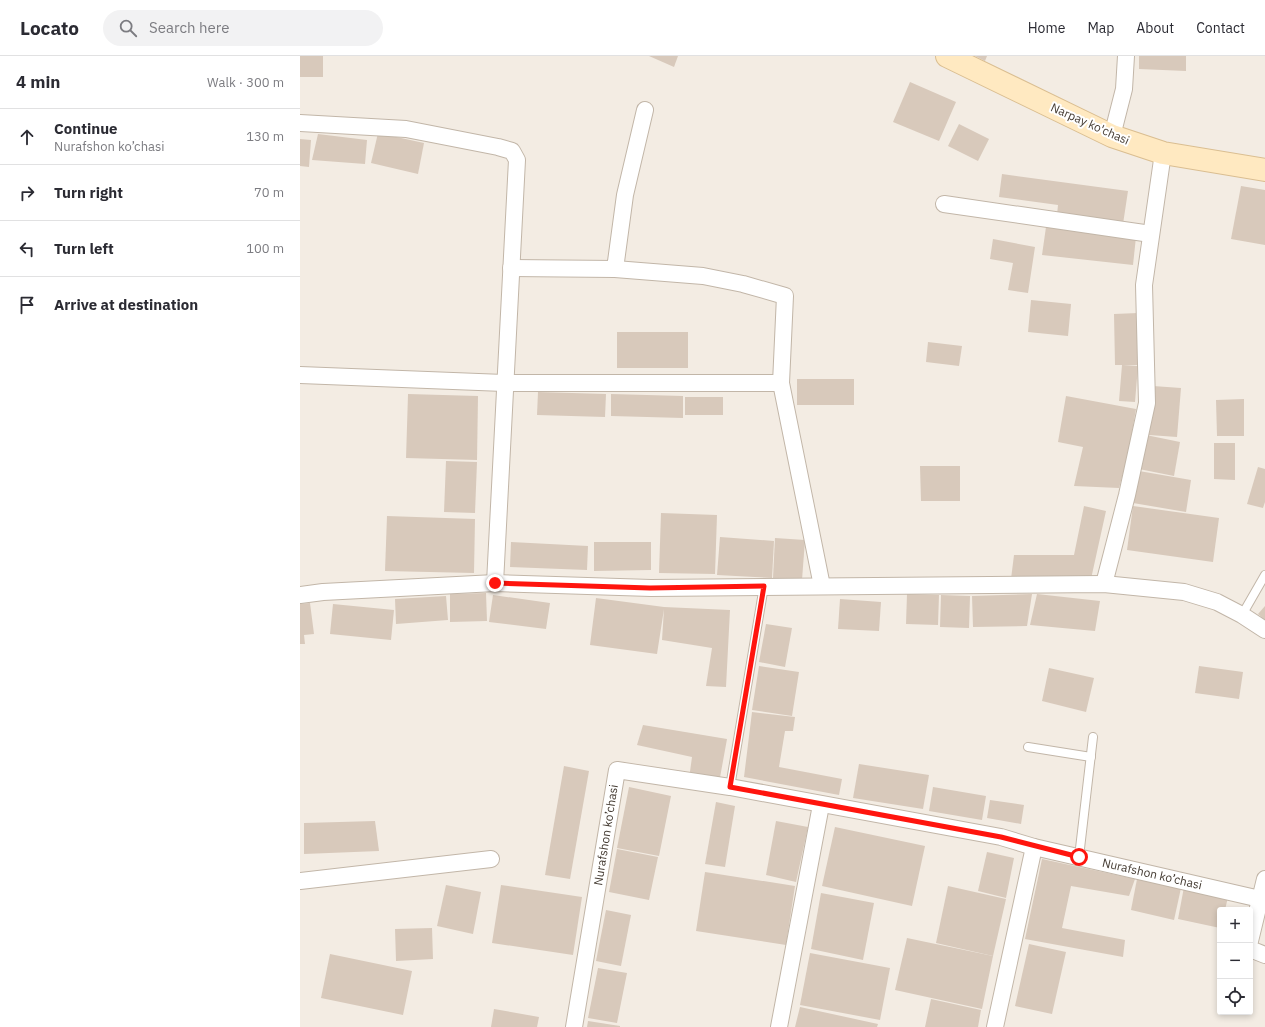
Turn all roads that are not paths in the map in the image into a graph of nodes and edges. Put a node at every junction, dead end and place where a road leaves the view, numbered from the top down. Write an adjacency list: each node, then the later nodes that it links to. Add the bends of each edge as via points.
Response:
1 (947, 56): 5 (main road, Narpay ko'chasi)
2 (1126, 56): 5 (street, via 1124,89)
3 (645, 110): 11 (street, via 625,195)
4 (300, 123): 10 (street, via 406,129 512,151 517,160)
5 (1112, 136): 6 (main road, Narpay ko'chasi)
6 (1163, 153): 7 (main road, Narpay ko'chasi); 9 (street)
7 (1265, 170)
8 (944, 204): 9 (street)
9 (1151, 234): 17 (street, via 1144,285 1147,403 1127,496)
10 (511, 268): 11 (street); 13 (street)
11 (615, 269): 14 (street, via 704,276 785,296)
12 (300, 374): 13 (street)
13 (504, 383): 14 (street); 16 (street)
14 (781, 383): 19 (street)
15 (1265, 575): 21 (lane)
16 (495, 583): 18 (street, via 650,588); 20 (street)
17 (1104, 584): 19 (street); 21 (street, via 1184,592 1217,602)
18 (764, 586): 19 (street); 26 (lane)
19 (822, 586)
20 (300, 595)
21 (1242, 614): 22 (street)
22 (1265, 630)
23 (1093, 736): 25 (lane)
24 (1028, 747): 25 (lane)
25 (1091, 757): 29 (lane)
26 (730, 787): 27 (street, Nurafshon ko’chasi); 37 (street, Nurafshon ko’chasi, via 617,770)
27 (821, 805): 28 (street, Nurafshon ko’chasi, via 1001,837); 38 (street)
28 (1034, 847): 29 (street, Nurafshon ko’chasi); 39 (street)
29 (1079, 857): 33 (street, Nurafshon ko’chasi)
30 (491, 858): 32 (street)
31 (1265, 878): 33 (street)
32 (300, 881)
33 (1260, 899): 34 (street)
34 (1253, 928)
35 (1253, 950): 36 (street)
36 (1265, 955)
37 (574, 1027)
38 (779, 1027)
39 (995, 1027)

